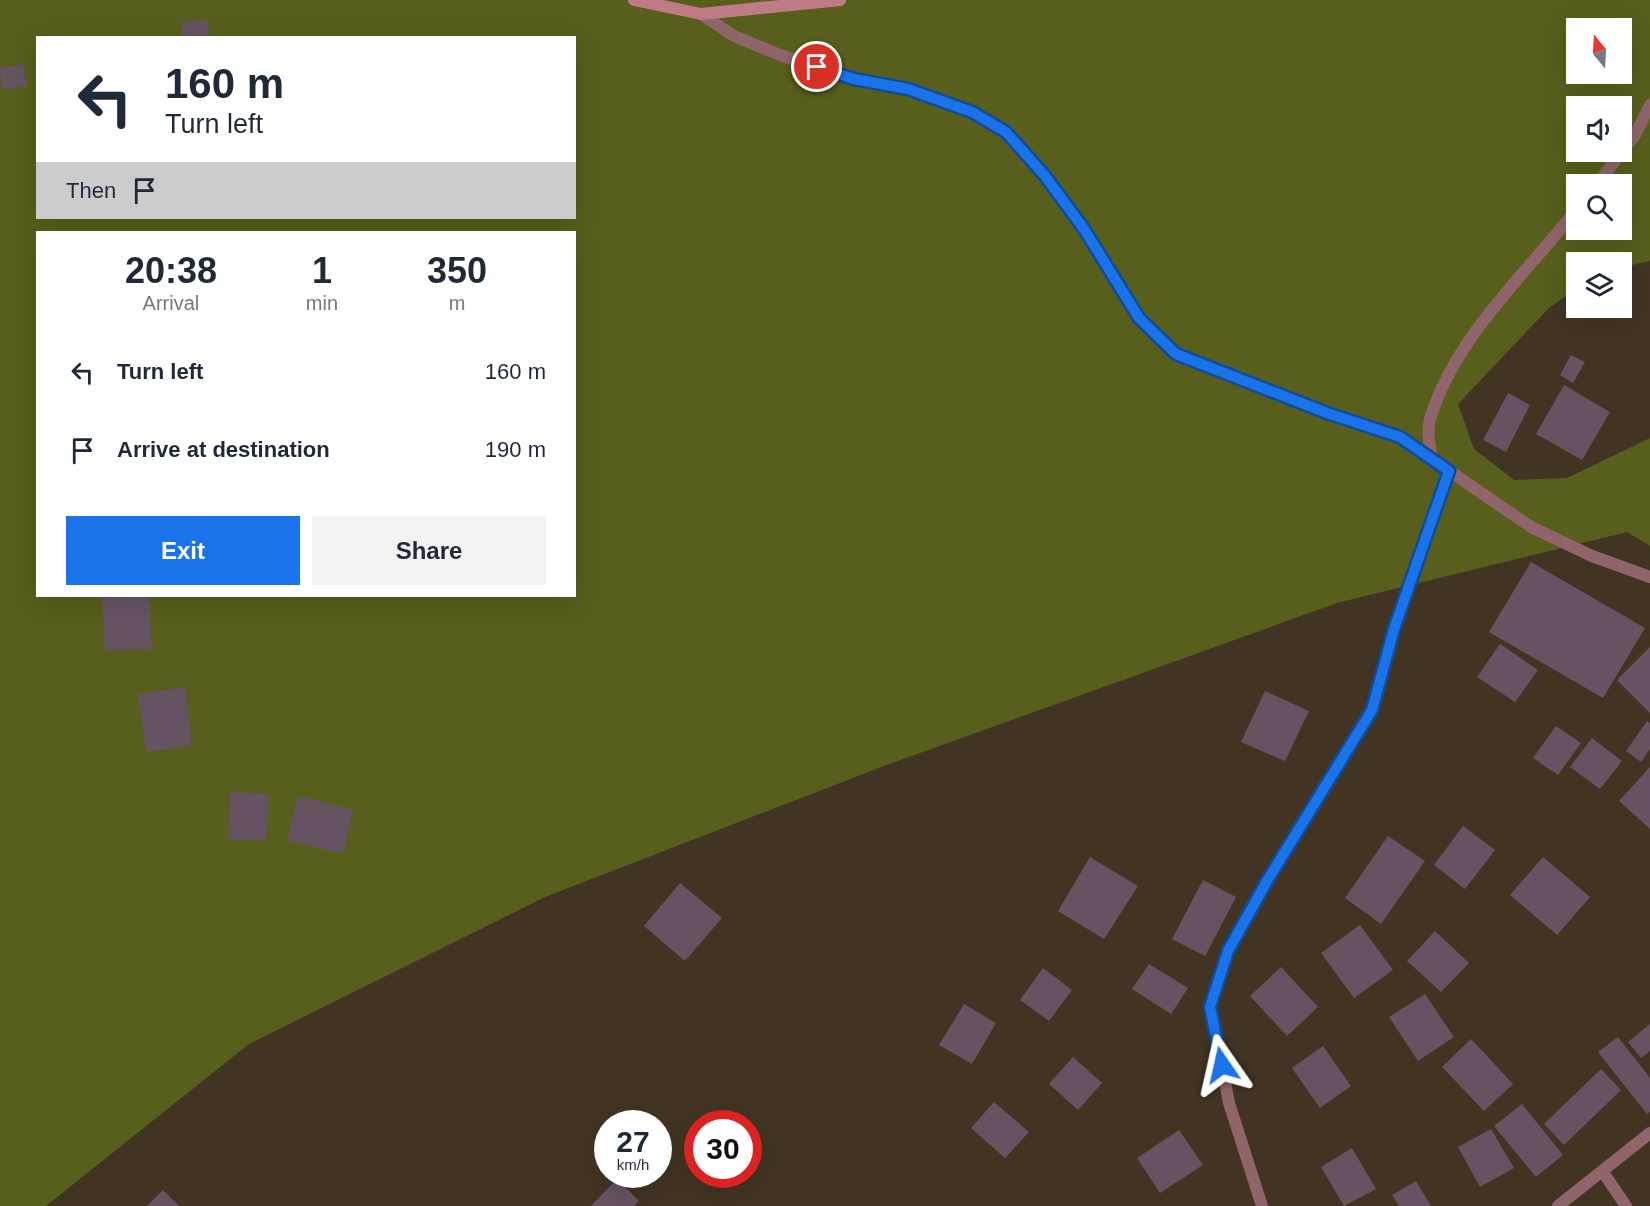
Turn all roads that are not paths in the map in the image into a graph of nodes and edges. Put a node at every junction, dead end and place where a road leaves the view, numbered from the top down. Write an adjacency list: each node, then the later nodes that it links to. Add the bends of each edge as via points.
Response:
1 (634, 0): 3 (street)
2 (840, 0): 3 (street)
3 (701, 14): 7 (street, via 734,36 780,55 854,79 908,89 972,112 1006,132 1084,229 1139,318 1176,354 1400,437)
4 (1650, 105): 5 (street, via 1635,135)
5 (1605, 174)
6 (1566, 222): 7 (street, via 1481,326 1453,367 1431,414 1428,436)
7 (1432, 458): 8 (street)
8 (1449, 471): 9 (street, via 1531,527 1592,556); 12 (street, via 1394,629 1372,710 1228,951 1210,1007 1229,1103)
9 (1650, 577)
10 (1650, 1133): 11 (street)
11 (1604, 1172): 13 (street); 14 (street)
12 (1262, 1206)
13 (1558, 1206)
14 (1626, 1206)

